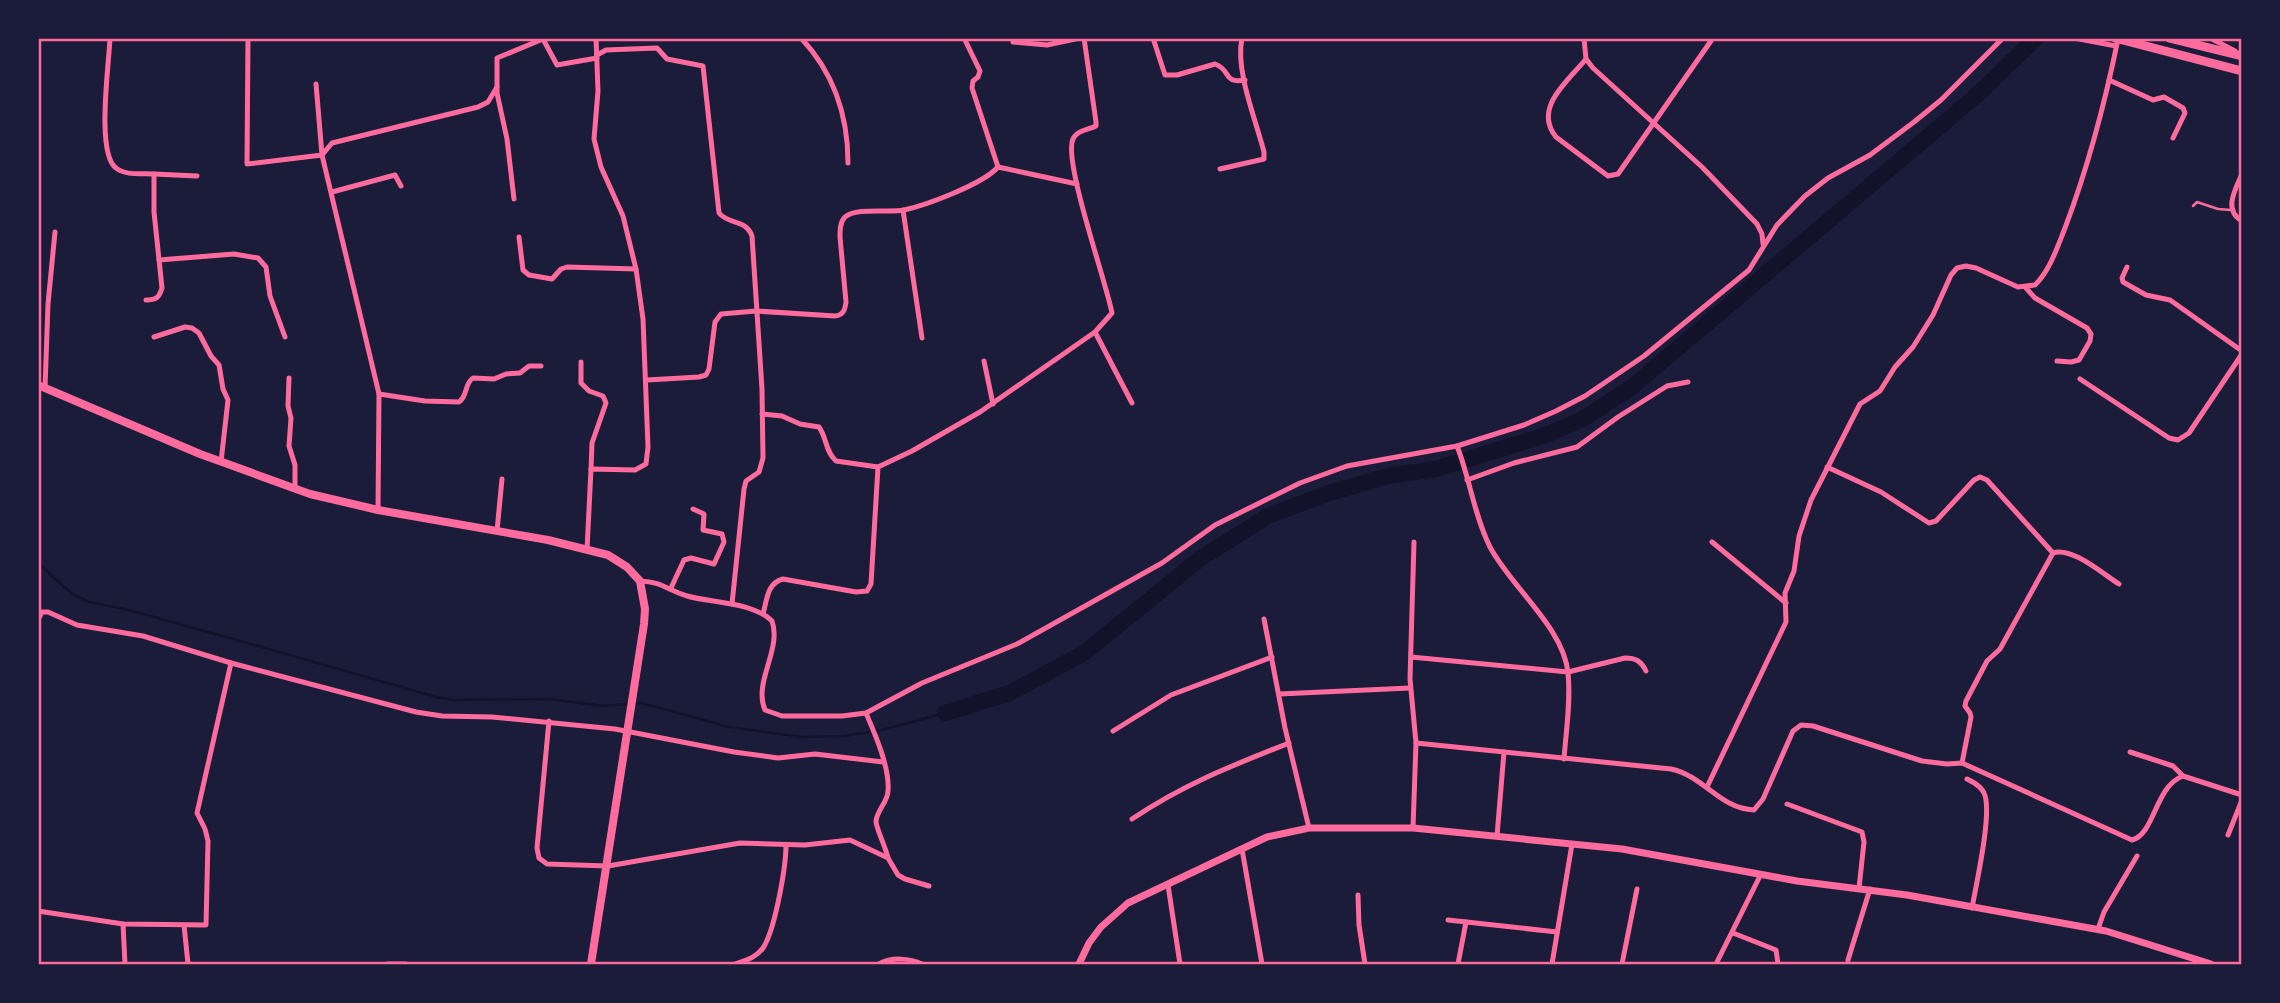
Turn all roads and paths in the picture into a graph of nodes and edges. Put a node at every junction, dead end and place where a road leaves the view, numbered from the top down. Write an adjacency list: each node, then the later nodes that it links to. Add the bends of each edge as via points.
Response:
1 (110, 38): 32 (street, via 105,135 110,161 122,172)
2 (248, 38): 28 (street, via 247,164)
3 (596, 38): 19 (street)
4 (801, 38): 29 (street, via 835,86 846,124)
5 (964, 38): 30 (street, via 980,71 972,88)
6 (1082, 38): 16 (street, via 1047,45); 35 (street, via 1096,126 1076,135 1072,142)
7 (1153, 38): 22 (street, via 1165,75 1215,64 1230,80)
8 (1242, 38): 22 (street)
9 (1584, 38): 20 (street)
10 (1713, 38): 26 (street)
11 (2003, 38): 45 (street, via 1914,122 1805,196)
12 (2074, 38): 15 (street)
13 (2169, 38): 18 (main road)
14 (2210, 38): 17 (street)
15 (2116, 41): 21 (main road); 23 (street)
16 (1013, 42)
17 (2226, 42): 18 (street)
18 (2242, 55)
19 (597, 57): 25 (street, via 557,65 543,39 497,58); 48 (street, via 594,139 623,216); 51 (street, via 606,50 657,48 667,59 703,66 719,214 749,228)
20 (1586, 59): 26 (street); 26 (street, via 1548,106 1546,119 1556,137 1613,176)
21 (2242, 71)
22 (1245, 80): 31 (street, via 1264,159)
23 (2109, 80): 27 (street, via 2153,100 2164,97 2183,108); 49 (street, via 2077,196 2054,257 2042,278)
24 (316, 84): 28 (street)
25 (497, 87): 28 (street, via 490,100 478,107 332,143); 38 (street)
26 (1654, 121): 45 (street, via 1758,224)
27 (2173, 138)
28 (322, 155): 37 (street)
29 (848, 163)
30 (998, 167): 35 (street); 40 (street, via 987,177 932,202)
31 (1220, 169)
32 (154, 174): 34 (street); 46 (street)
33 (2242, 174): 41 (street)
34 (197, 176)
35 (1077, 184): 52 (street, via 1112,313)
36 (401, 186): 37 (street, via 395,175)
37 (332, 192): 66 (street)
38 (514, 199)
39 (2193, 206): 41 (lane, via 2197,202)
40 (903, 210): 51 (street, via 853,212 844,218 839,237 846,302 841,314); 55 (street)
41 (2231, 210): 42 (street)
42 (2242, 221)
43 (55, 232): 65 (street)
44 (519, 237): 48 (street, via 525,272 546,280 565,267)
45 (1763, 245): 70 (street, via 1749,270 1644,356 1585,396 1524,425)
46 (159, 260): 50 (street, via 162,288 155,300); 54 (street, via 234,254 258,258 267,269 270,296)
47 (2127, 267): 56 (street, via 2123,282 2141,293 2170,300)
48 (636, 269): 63 (street)
49 (2026, 288): 58 (street, via 2091,334 2079,360); 73 (street, via 1976,268 1957,268 1913,347 1880,391 1860,404)
50 (146, 300)
51 (756, 311): 63 (street, via 721,314 716,319 706,374); 69 (street)
52 (1095, 332): 67 (street); 68 (street)
53 (154, 337): 71 (street, via 192,328 219,365 228,400)
54 (285, 337)
55 (922, 338)
56 (2242, 353): 62 (street, via 2189,433 2178,440)
57 (984, 361): 68 (street)
58 (2057, 361)
59 (581, 362): 74 (street, via 580,381 606,403 592,443)
60 (541, 366): 66 (street, via 494,379 474,379 459,402)
61 (289, 378): 77 (street, via 289,446 296,466)
62 (2080, 379)
63 (647, 380): 74 (street, via 646,464 635,470)
64 (1688, 382): 75 (street, via 1667,386 1577,447)
65 (42, 386): 71 (main road)
66 (379, 394): 79 (street)
67 (1132, 403)
68 (993, 404): 72 (street)
69 (762, 414): 72 (street, via 819,427 836,461); 89 (street, via 764,458 744,489)
70 (1457, 447): 75 (street); 100 (street, via 1348,466 1300,483 1215,525 1162,563 1017,644 922,683)
71 (221, 462): 77 (main road)
72 (878, 467): 90 (street, via 867,591 783,579 770,588)
73 (1827, 467): 84 (street, via 1881,492 1929,523 1980,477); 88 (street, via 1799,536)
74 (591, 469): 83 (street)
75 (1466, 477): 97 (street, via 1489,544 1553,634)
76 (502, 478): 80 (street)
77 (295, 489): 79 (main road)
78 (693, 509): 87 (street, via 704,514 703,530 722,534 724,542 713,564 684,560)
79 (378, 510): 80 (main road)
80 (497, 531): 83 (main road)
81 (1414, 542): 94 (street)
82 (1712, 542): 88 (street)
83 (587, 550): 85 (main road, via 618,560)
84 (2053, 553): 86 (street, via 2076,556); 109 (street, via 1966,701 1971,717)
85 (640, 581): 87 (street); 125 (main road, via 645,609 642,638)
86 (2119, 584)
87 (671, 588): 89 (street)
88 (1786, 603): 112 (street, via 1786,622)
89 (732, 604): 90 (street)
90 (764, 614): 100 (street, via 775,628 762,692 765,710 782,716)
91 (1265, 619): 93 (street)
92 (38, 620): 95 (street, via 42,612 48,612 67,622 143,636)
93 (1272, 657): 99 (street); 102 (street, via 1171,695)
94 (1411, 657): 97 (street); 98 (street)
95 (231, 663): 101 (street, via 416,712); 138 (street, via 197,813 208,841 206,925)
96 (1646, 671): 97 (street, via 1639,660 1625,658)
97 (1568, 672): 107 (street)
98 (1410, 688): 99 (street); 104 (street)
99 (1279, 694): 103 (street)
100 (866, 713): 108 (street)
101 (549, 721): 108 (street, via 778,758 814,754); 125 (street, via 539,858 547,864)
102 (1113, 731)
103 (1289, 743): 115 (street, via 1201,778); 116 (street)
104 (1416, 743): 105 (street); 117 (street)
105 (1504, 752): 107 (street); 118 (street)
106 (2130, 752): 110 (street, via 2173,766)
107 (1564, 759): 112 (street, via 1671,769 1695,777)
108 (883, 762): 124 (street, via 889,794 876,824)
109 (1962, 763): 110 (street, via 2132,840 2140,835 2170,783); 112 (street, via 1922,761 1801,725 1793,731 1754,810 1734,807)
110 (2183, 776): 113 (street)
111 (1968, 779): 133 (street, via 1984,793 1986,803)
112 (1707, 787)
113 (2242, 797): 119 (street)
114 (1787, 804): 129 (street, via 1862,832)
115 (1132, 819)
116 (1309, 828): 117 (street); 122 (street, via 1267,837)
117 (1413, 828): 118 (street)
118 (1497, 835): 120 (street)
119 (2228, 835)
120 (1572, 844): 126 (street); 140 (street)
121 (786, 845): 124 (street, via 850,840); 125 (street, via 740,842); 148 (street, via 768,936 752,959)
122 (1242, 849): 127 (street); 153 (street)
123 (2137, 856): 139 (street)
124 (888, 859): 128 (street, via 898,875)
125 (608, 866): 147 (main road)
126 (1761, 874): 129 (street); 141 (street)
127 (1168, 884): 151 (street, via 1115,913 1089,943); 152 (street)
128 (929, 886)
129 (1859, 888): 131 (street)
130 (1637, 889): 157 (street)
131 (1870, 889): 133 (street); 142 (street)
132 (1358, 895): 154 (street)
133 (1972, 908): 139 (street)
134 (38, 911): 137 (street)
135 (1448, 920): 136 (street)
136 (1466, 922): 140 (street); 155 (street)
137 (123, 924): 138 (street); 143 (street)
138 (184, 925): 144 (street)
139 (2098, 929): 160 (street)
140 (1558, 932): 156 (street)
141 (1733, 933): 158 (street); 159 (street, via 1776,950)
142 (1848, 960)
143 (125, 964)
144 (188, 964)
145 (387, 964): 146 (street)
146 (406, 964)
147 (591, 964)
148 (735, 964)
149 (879, 964): 150 (street, via 914,960)
150 (922, 964)
151 (1079, 964)
152 (1180, 964)
153 (1262, 964)
154 (1365, 964)
155 (1458, 964)
156 (1552, 964)
157 (1622, 964)
158 (1716, 964)
159 (1778, 964)
160 (2211, 964)

